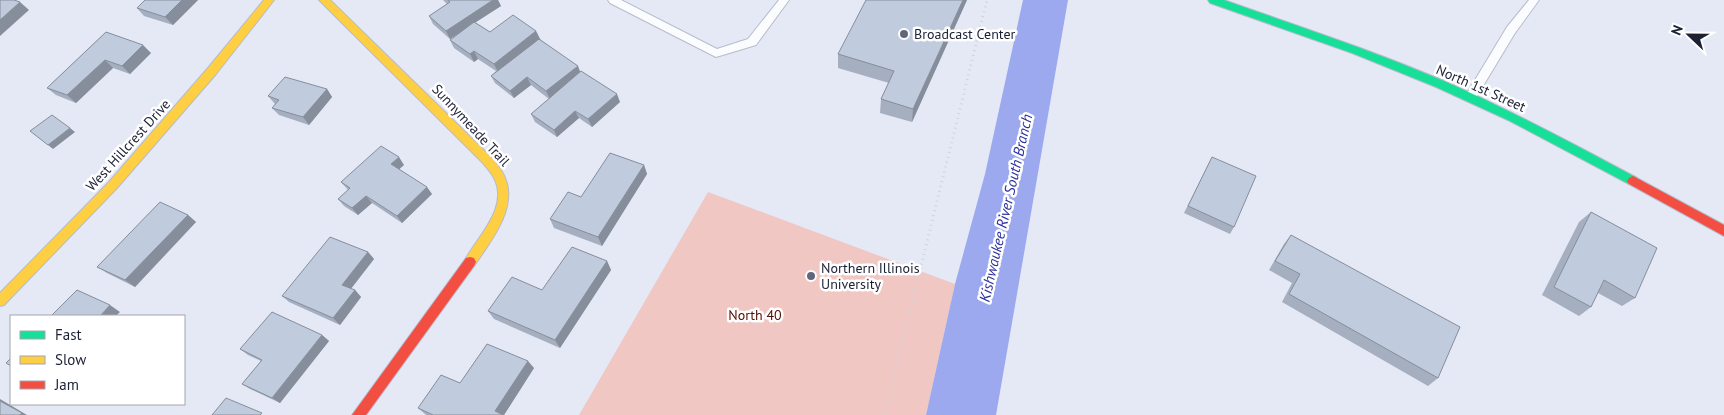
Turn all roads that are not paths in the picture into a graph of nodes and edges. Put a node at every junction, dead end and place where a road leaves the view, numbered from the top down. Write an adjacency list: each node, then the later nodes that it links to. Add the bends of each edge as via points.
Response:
1 (269, 0): 9 (street, West Hillcrest Drive, via 126,171)
2 (324, 0): 10 (street, Sunnymeade Trail, via 486,159 501,179 503,190 493,227)
3 (613, 0): 4 (lane, via 716,53 752,42)
4 (784, 0)
5 (1213, 0): 7 (street, North 1st Street, via 1378,60)
6 (1534, 0): 7 (lane, via 1511,30)
7 (1470, 98): 8 (street, North 1st Street, via 1572,148)
8 (1724, 231)
9 (0, 301)
10 (358, 415)

